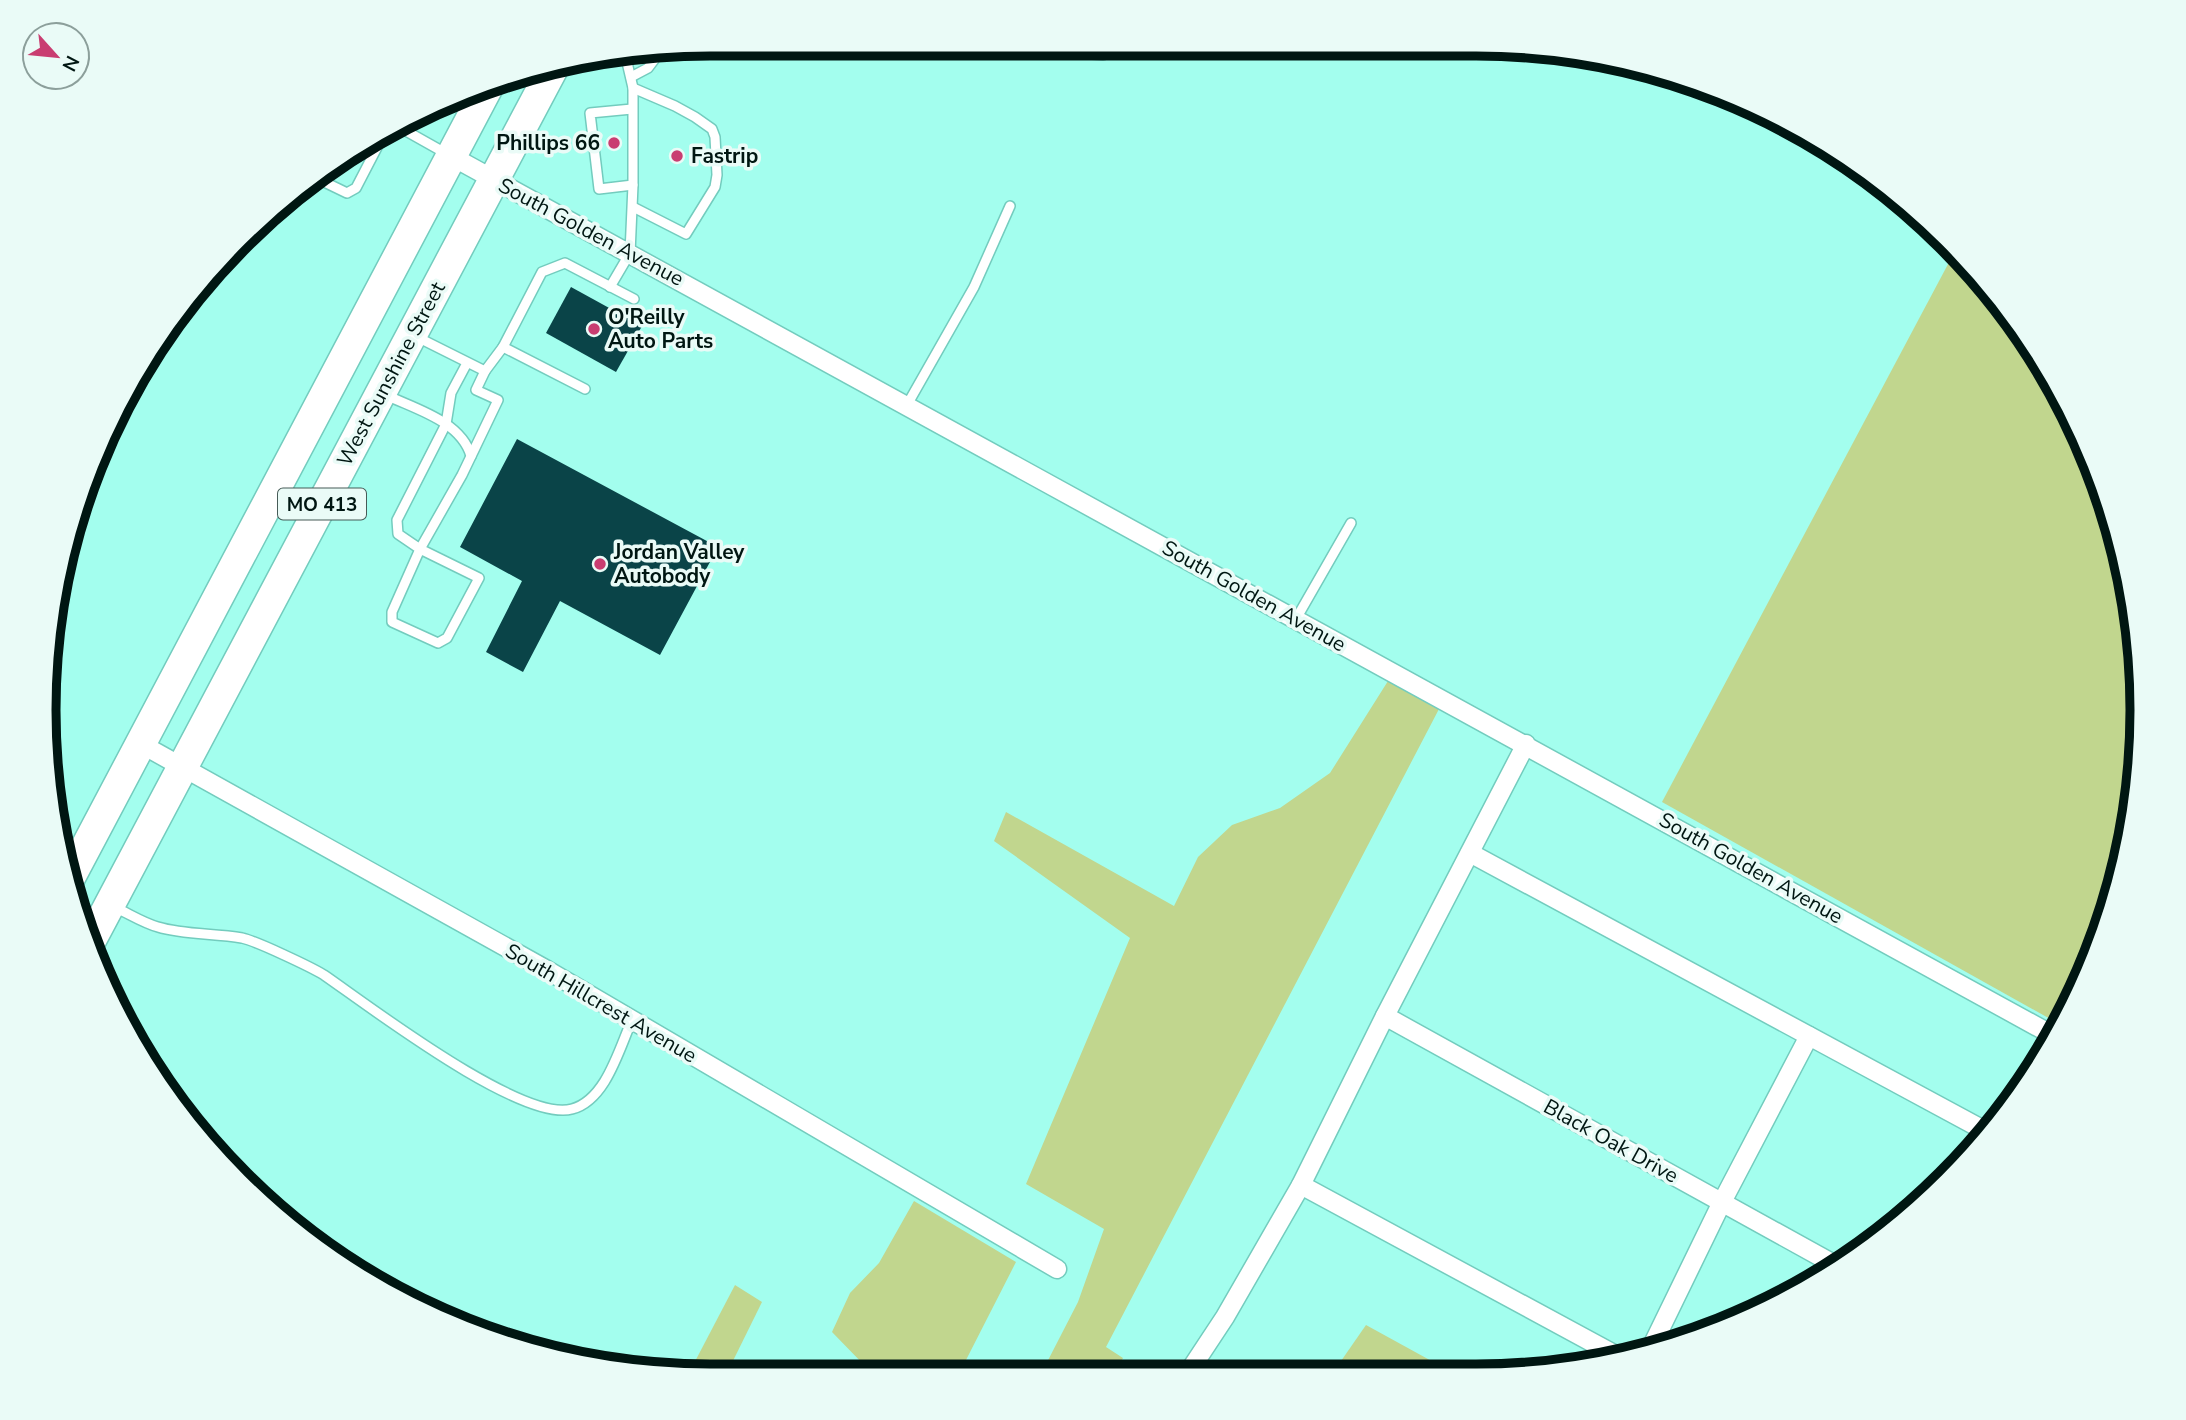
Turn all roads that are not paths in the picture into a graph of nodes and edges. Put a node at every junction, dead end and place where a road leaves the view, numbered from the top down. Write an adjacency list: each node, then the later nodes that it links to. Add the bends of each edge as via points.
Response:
1 (655, 58): 4 (lane)
2 (626, 62): 4 (lane)
3 (549, 76): 11 (main road, West Sunshine Street / MO 413)
4 (631, 77): 5 (lane)
5 (633, 88): 7 (lane); 15 (lane, via 712,129 717,176 686,233)
6 (482, 98): 10 (main road, MO 413)
7 (632, 109): 13 (lane); 13 (lane, via 590,113 598,137 599,188)
8 (406, 131): 10 (lane)
9 (377, 148): 12 (lane, via 356,188 347,193)
10 (452, 156): 11 (street, South Golden Avenue); 31 (main road, MO 413)
11 (494, 180): 16 (street, South Golden Avenue); 19 (main road, West Sunshine Street / MO 413)
12 (324, 182)
13 (633, 185): 15 (lane)
14 (1010, 205): 25 (lane, via 974,287)
15 (633, 207): 16 (lane)
16 (630, 253): 17 (lane); 25 (street, South Golden Avenue)
17 (610, 287): 18 (lane); 20 (lane, via 565,263 542,272)
18 (634, 299)
19 (412, 334): 21 (lane); 24 (main road, West Sunshine Street / MO 413)
20 (503, 347): 22 (lane); 23 (lane)
21 (467, 363): 22 (lane); 26 (lane, via 452,393)
22 (485, 371): 27 (lane, via 476,390 498,400)
23 (585, 389)
24 (381, 393): 26 (lane); 33 (main road, West Sunshine Street / MO 413)
25 (907, 405): 30 (street, South Golden Avenue)
26 (446, 424): 27 (lane, via 467,445); 29 (lane, via 397,520 398,534)
27 (471, 456): 29 (lane)
28 (1351, 523): 30 (lane)
29 (420, 550): 29 (lane, via 479,578 447,638 439,643 392,622 392,612)
30 (1297, 619): 32 (street, South Golden Avenue)
31 (141, 744): 33 (street, South Hillcrest Avenue); 34 (main road, MO 413)
32 (1526, 744): 35 (street); 40 (street, South Golden Avenue)
33 (182, 766): 36 (main road, West Sunshine Street / MO 413); 39 (street, South Hillcrest Avenue)
34 (72, 850)
35 (1469, 853): 38 (street); 41 (street)
36 (110, 905): 37 (main road, West Sunshine Street / MO 413); 39 (lane, via 158,928 245,939 321,973 491,1085 545,1109 570,1110 594,1097)
37 (95, 932)
38 (1385, 1016): 43 (street); 44 (street, Black Oak Drive)
39 (632, 1020): 46 (street, South Hillcrest Avenue)
40 (2045, 1031)
41 (1809, 1036): 42 (street); 44 (street)
42 (1979, 1128)
43 (1301, 1185): 48 (street); 49 (street)
44 (1722, 1202): 45 (street, Black Oak Drive); 47 (street)
45 (1828, 1261)
46 (1057, 1269)
47 (1655, 1339)
48 (1607, 1350)
49 (1194, 1364)

